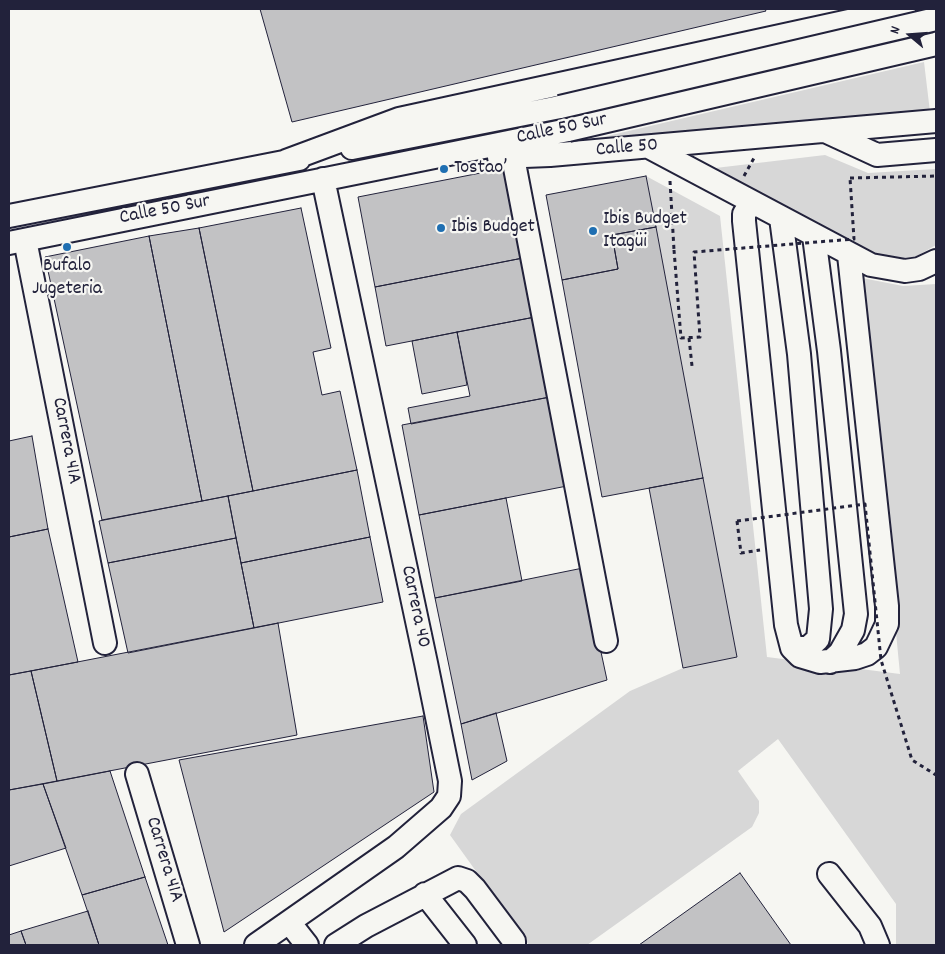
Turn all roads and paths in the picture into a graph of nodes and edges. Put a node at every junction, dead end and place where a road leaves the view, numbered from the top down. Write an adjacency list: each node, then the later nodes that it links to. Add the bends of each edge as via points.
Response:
1 (904, 9): 11 (street, via 399,119)
2 (930, 9): 5 (street)
3 (936, 19): 11 (street, Calle 50 Sur, bridge, via 560,107)
4 (936, 44): 9 (street, Calle 50 Sur, bridge, via 568,130)
5 (936, 56)
6 (936, 121): 7 (street, Calle 50)
7 (824, 131): 8 (street, Calle 50); 10 (street, Calle 50, via 877,155)
8 (649, 147): 9 (street, Calle 50); 15 (street)
9 (511, 149): 14 (street, Calle 50 Sur, via 430,158); 25 (street)
10 (936, 150)
11 (286, 161): 16 (street, Calle 50 Sur)
12 (936, 176): 22 (path, bridge, via 850,178 854,240 694,252 700,337)
13 (670, 177): 22 (path, bridge, via 681,338)
14 (323, 179): 19 (street, Calle 50 Sur); 33 (street, Carrera 40, via 450,781 449,796 440,808 396,846)
15 (752, 202): 17 (street); 27 (street, via 744,214 744,221 786,625)
16 (9, 216)
17 (781, 218): 18 (street); 27 (street, via 799,354 821,608 818,639 804,650)
18 (814, 236): 20 (street); 28 (street, via 856,614 853,630 840,653)
19 (17, 241): 26 (street, Carrera 41A)
20 (849, 255): 21 (street, via 871,265 905,271 919,270); 28 (street, via 887,624 876,647 867,654)
21 (936, 261)
22 (689, 338): 23 (path)
23 (692, 366)
24 (741, 553): 30 (path, bridge, via 737,521 865,504 880,660 912,760)
25 (606, 641)
26 (105, 642)
27 (792, 648): 28 (street, via 808,660)
28 (830, 662)
29 (137, 774): 34 (street, Carrera 41A)
30 (936, 775)
31 (829, 874): 40 (street, via 870,926)
32 (426, 894): 37 (street); 38 (street); 39 (street, via 458,878 467,881)
33 (288, 922): 35 (street, Carrera 40); 36 (street)
34 (188, 945)
35 (256, 945)
36 (307, 945)
37 (336, 945)
38 (465, 945)
39 (514, 945)
40 (878, 945)

